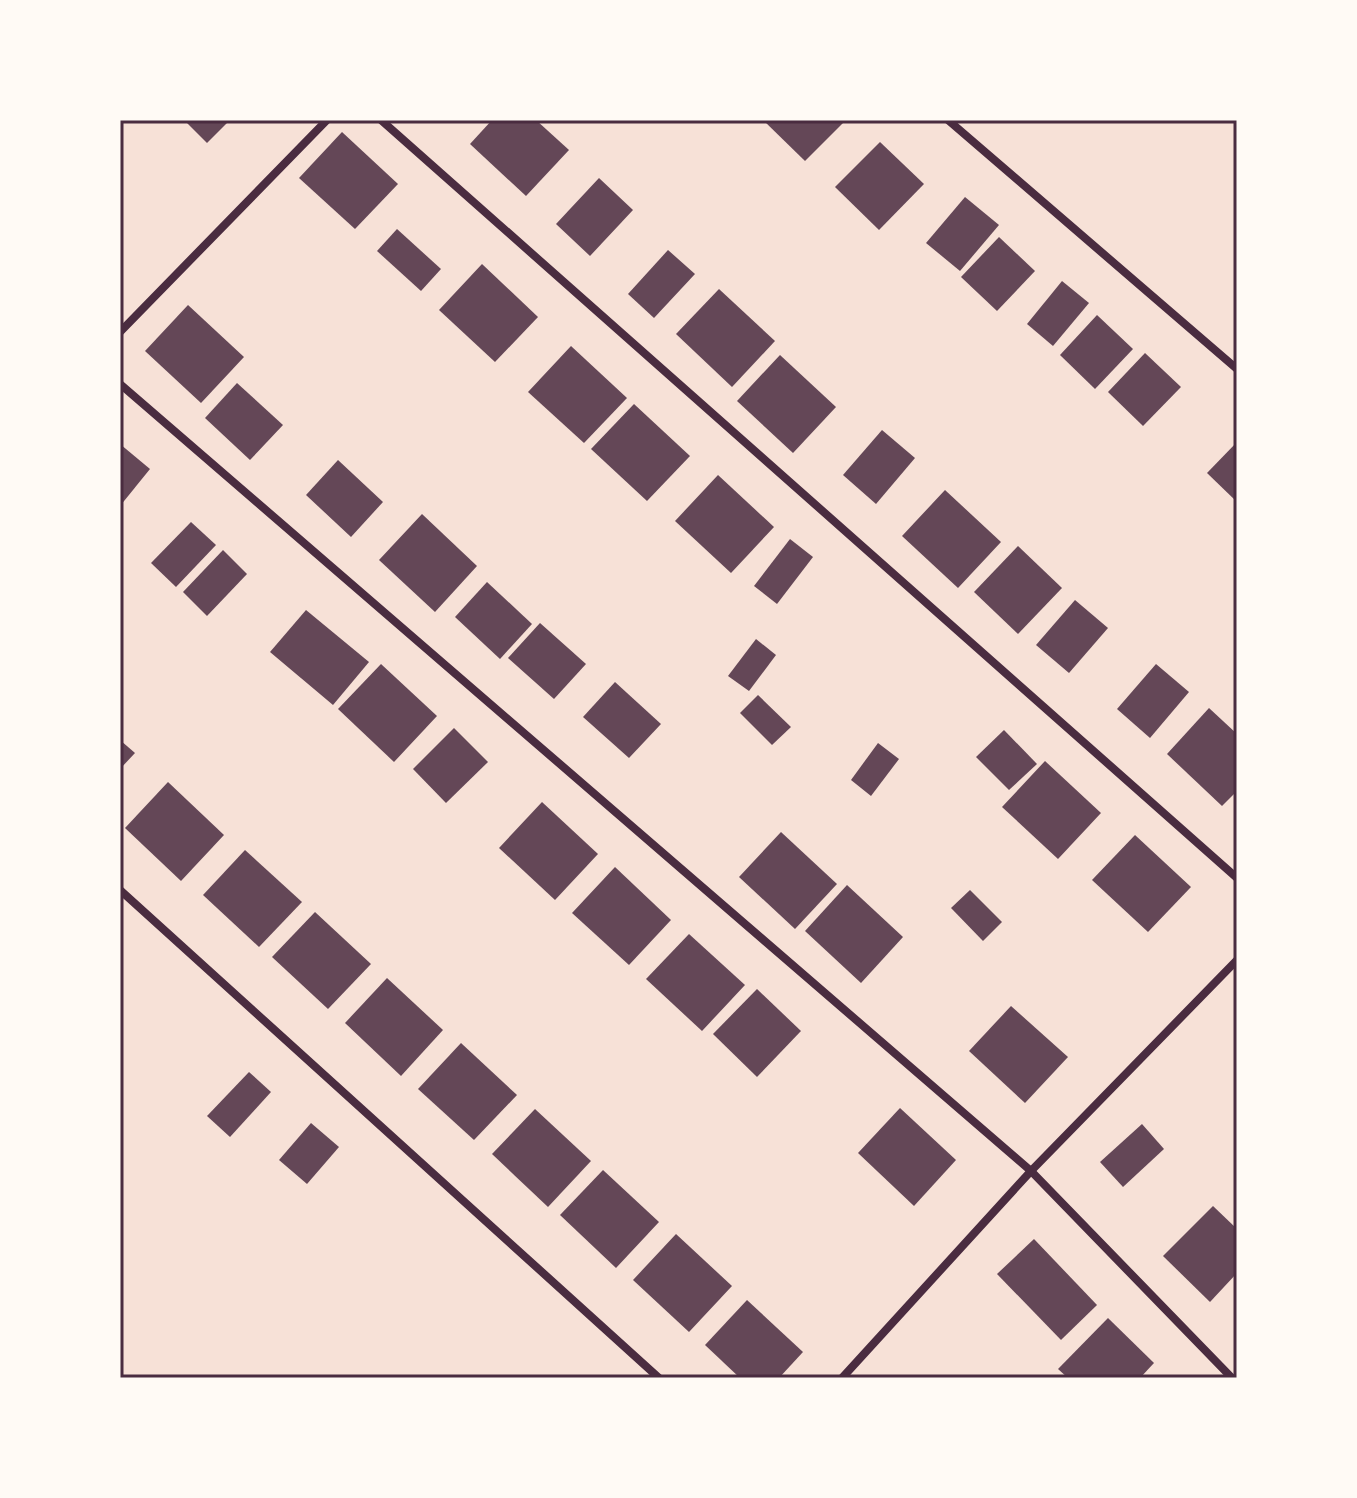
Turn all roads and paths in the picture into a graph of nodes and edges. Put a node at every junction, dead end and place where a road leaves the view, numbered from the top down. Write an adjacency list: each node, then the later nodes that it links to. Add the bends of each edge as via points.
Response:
1 (327, 120): 4 (street)
2 (381, 120): 7 (street)
3 (948, 120): 5 (street)
4 (120, 332)
5 (1237, 369)
6 (120, 384): 10 (street)
7 (1237, 878)
8 (120, 890): 11 (street)
9 (1237, 960): 10 (street)
10 (1031, 1171): 12 (street); 13 (street)
11 (659, 1378)
12 (842, 1378)
13 (1232, 1378)

